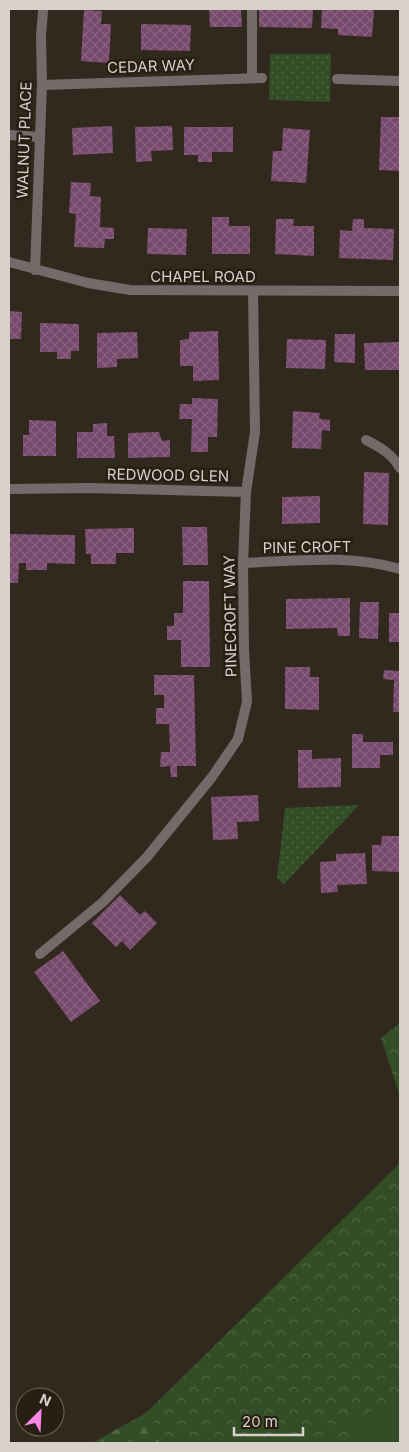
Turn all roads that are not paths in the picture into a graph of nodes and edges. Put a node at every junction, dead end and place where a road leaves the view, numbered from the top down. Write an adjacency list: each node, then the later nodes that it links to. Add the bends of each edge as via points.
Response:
1 (252, 9): 5 (street, CEDAR WAY, via 257,78)
2 (43, 11): 5 (street, WALNUT PLACE)
3 (337, 79): 4 (street)
4 (400, 81)
5 (42, 85): 7 (street, WALNUT PLACE)
6 (9, 136): 7 (street)
7 (40, 137): 9 (street, WALNUT PLACE)
8 (9, 262): 9 (street, CHAPEL ROAD)
9 (35, 270): 10 (street, CHAPEL ROAD, via 88,284 130,290)
10 (253, 291): 11 (street, CHAPEL ROAD); 15 (street, REDWOOD GLEN, via 255,432)
11 (400, 291)
12 (366, 440): 13 (street, via 384,449)
13 (400, 468)
14 (9, 489): 15 (street, REDWOOD GLEN)
15 (246, 492): 16 (street, PINECROFT WAY)
16 (243, 563): 17 (street, PINE CROFT, via 338,558 382,563); 18 (street, PINECROFT WAY, via 246,702 238,739 212,778 147,857 103,902)
17 (400, 569)
18 (40, 954)

